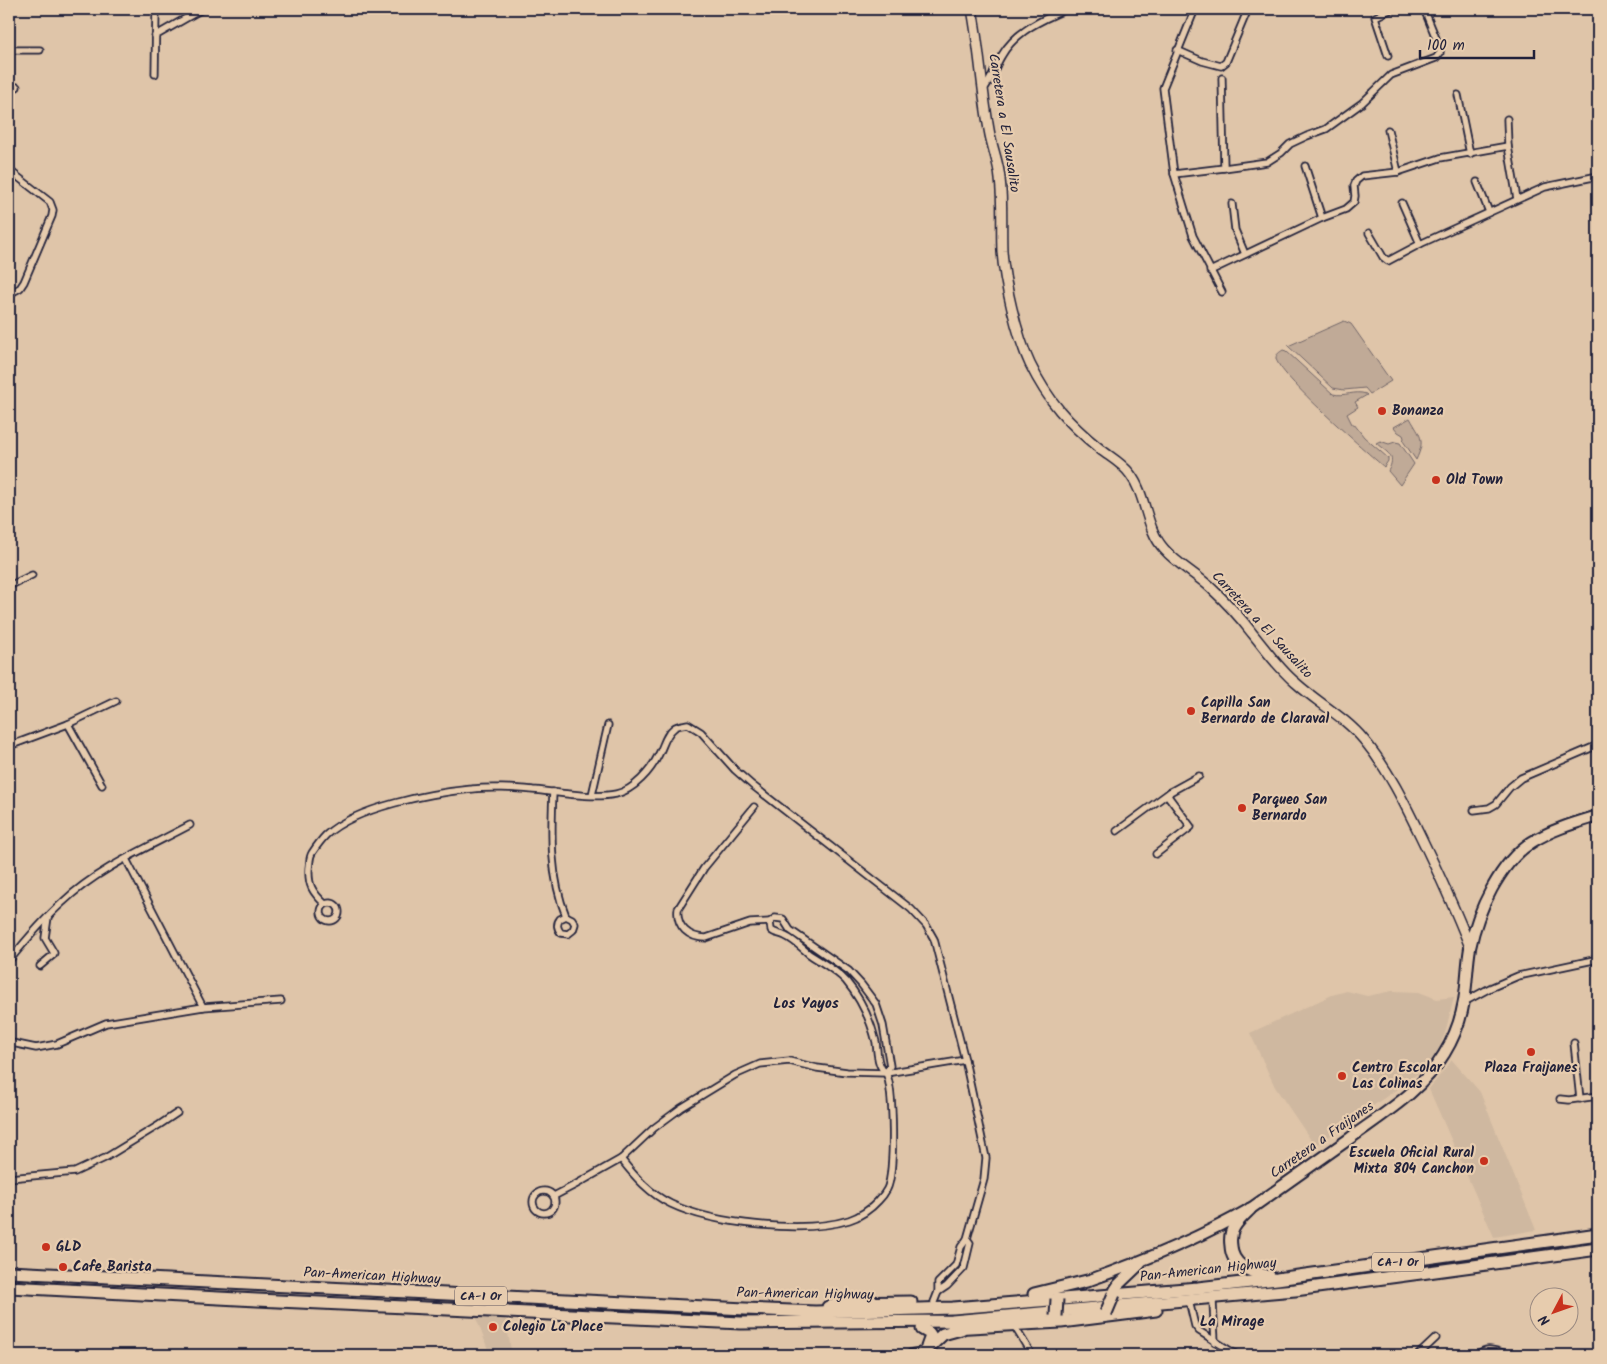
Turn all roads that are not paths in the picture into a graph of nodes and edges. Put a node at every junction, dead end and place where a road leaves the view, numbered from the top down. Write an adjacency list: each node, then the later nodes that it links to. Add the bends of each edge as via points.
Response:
1 (156, 9): 11 (street)
2 (202, 9): 11 (street)
3 (972, 9): 10 (street)
4 (978, 9): 10 (street, Carretera a El Sausalito)
5 (1067, 9): 20 (street, via 1046,18 1016,39 1003,54)
6 (1195, 9): 14 (street)
7 (1248, 9): 14 (street, via 1226,62 1221,66)
8 (1392, 9): 15 (street, via 1375,17)
9 (1424, 9): 27 (street, via 1440,48 1436,58 1391,74 1362,103 1326,129 1290,144 1267,162)
10 (975, 20): 20 (street, Carretera a El Sausalito)
11 (155, 36): 16 (street)
12 (9, 50): 13 (street)
13 (40, 50)
14 (1177, 50): 30 (street, via 1163,88)
15 (1388, 56)
16 (155, 74)
17 (1222, 78): 27 (street)
18 (9, 86): 19 (street)
19 (17, 87)
20 (983, 89): 67 (street, Carretera a El Sausalito, via 1000,176 1002,252 1007,284 1029,361 1045,392 1072,424 1128,471 1143,498 1154,534 1172,558 1212,589 1284,672 1344,720 1383,763 1438,871)
21 (1458, 94): 25 (street)
22 (1507, 119): 24 (street)
23 (1388, 130): 29 (street)
24 (1508, 146): 25 (street); 33 (street)
25 (1470, 154): 29 (street, via 1440,158)
26 (1304, 166): 37 (street)
27 (1224, 168): 30 (street)
28 (9, 170): 43 (street, via 50,202 53,210 24,282)
29 (1398, 172): 37 (street, via 1362,176 1354,186 1354,202 1346,210)
30 (1174, 174): 41 (street, via 1193,236)
31 (1598, 176): 33 (street, via 1545,187)
32 (1477, 182): 36 (street)
33 (1517, 199): 36 (street)
34 (1402, 203): 39 (street)
35 (1232, 204): 40 (street, via 1235,230)
36 (1489, 212): 39 (street)
37 (1322, 218): 40 (street)
38 (1370, 233): 39 (street, via 1388,261)
39 (1420, 244)
40 (1245, 254): 41 (street)
41 (1210, 271): 42 (street)
42 (1222, 292)
43 (9, 294)
44 (32, 575): 45 (street)
45 (9, 586)
46 (116, 701): 47 (street)
47 (68, 724): 50 (street); 52 (street)
48 (608, 725): 55 (street)
49 (1598, 744): 57 (street, via 1521,778 1496,804)
50 (9, 746)
51 (1199, 776): 54 (street)
52 (102, 785)
53 (553, 792): 55 (street); 63 (street, via 474,788 367,811 326,835 310,857 308,881); 64 (street, via 553,859 559,899)
54 (1170, 792): 60 (street); 61 (street, via 1168,796 1191,827)
55 (592, 795): 76 (street, via 615,794 636,784 650,770 666,737 675,727 688,724 701,732 752,785 926,925 934,939)
56 (754, 807): 66 (street, via 704,868 677,916 685,931 700,938 750,923)
57 (1474, 810)
58 (1598, 816): 67 (main road, Carretera a Fraijanes, via 1557,829 1516,856 1487,898)
59 (190, 825): 62 (street)
60 (1117, 831)
61 (1156, 854)
62 (126, 859): 65 (street, via 99,874); 73 (street)
63 (325, 904)
64 (566, 916)
65 (48, 917): 69 (street); 70 (street, via 44,938 54,953)
66 (770, 922): 77 (street, via 773,932 785,936 844,979 867,1012 881,1067); 77 (street, via 774,918 783,919 790,930 849,970 861,984 876,1004 883,1025 890,1066)
67 (1470, 947): 72 (main road, Carretera a Fraijanes)
68 (1598, 959): 72 (street, via 1518,976)
69 (9, 961)
70 (40, 966)
71 (281, 1001): 73 (street)
72 (1464, 1002): 85 (main road, Carretera a Fraijanes, via 1454,1035 1428,1076 1402,1100)
73 (203, 1007): 74 (street, via 106,1023 57,1044 36,1048)
74 (9, 1040)
75 (1574, 1043): 80 (street)
76 (964, 1060): 77 (street); 97 (street, via 986,1158 984,1179 967,1239 970,1243 964,1268)
77 (886, 1073): 82 (street, via 847,1072 789,1062 760,1064 735,1075 681,1108); 82 (street, via 892,1105 893,1151 888,1188 876,1203 850,1220 814,1226 774,1226 714,1219 662,1199 636,1178)
78 (1598, 1096): 80 (street)
79 (1560, 1099): 80 (street)
80 (1580, 1099)
81 (177, 1113): 83 (street, via 105,1158 75,1172)
82 (621, 1159): 84 (street)
83 (9, 1178)
84 (554, 1196)
85 (1250, 1209): 88 (main road, Carretera a Fraijanes); 90 (highway, via 1232,1231 1232,1254 1241,1266 1250,1271)
86 (1598, 1234): 90 (highway, Pan-American Highway / CA-1 Or)
87 (1598, 1248): 93 (highway, Pan-American Highway / CA-1 Or)
88 (1143, 1261): 91 (main road, Carretera a Fraijanes); 94 (main road, Carretera a Fraijanes)
89 (9, 1272): 100 (highway, Pan-American Highway / CA-1 Or)
90 (1277, 1279): 94 (highway); 100 (highway, Pan-American Highway / CA-1 Or, via 953,1308)
91 (1087, 1281): 95 (highway); 96 (highway)
92 (9, 1287): 103 (highway, Pan-American Highway / CA-1 Or)
93 (1295, 1290): 98 (highway); 103 (highway, Pan-American Highway / CA-1 Or, via 952,1321)
94 (1115, 1292): 96 (highway); 101 (highway, bridge)
95 (1034, 1294): 96 (highway); 97 (highway)
96 (1060, 1296): 102 (highway, bridge)
97 (936, 1297): 100 (highway, via 843,1302)
98 (1213, 1302): 99 (highway); 108 (street)
99 (1190, 1305): 101 (highway); 108 (street, via 1195,1326)
100 (815, 1312)
101 (1105, 1315): 102 (highway)
102 (1058, 1319): 104 (highway)
103 (779, 1323): 106 (highway, via 797,1327)
104 (1013, 1324): 105 (highway); 110 (street)
105 (965, 1328): 106 (highway); 109 (highway, via 943,1334)
106 (922, 1330): 109 (highway, via 931,1336)
107 (1436, 1338): 112 (street)
108 (1215, 1342): 111 (street)
109 (921, 1355)
110 (1032, 1355)
111 (1237, 1355)
112 (1418, 1355)
113 (1478, 1355): 114 (street, via 1488,1349)
114 (1504, 1355)

